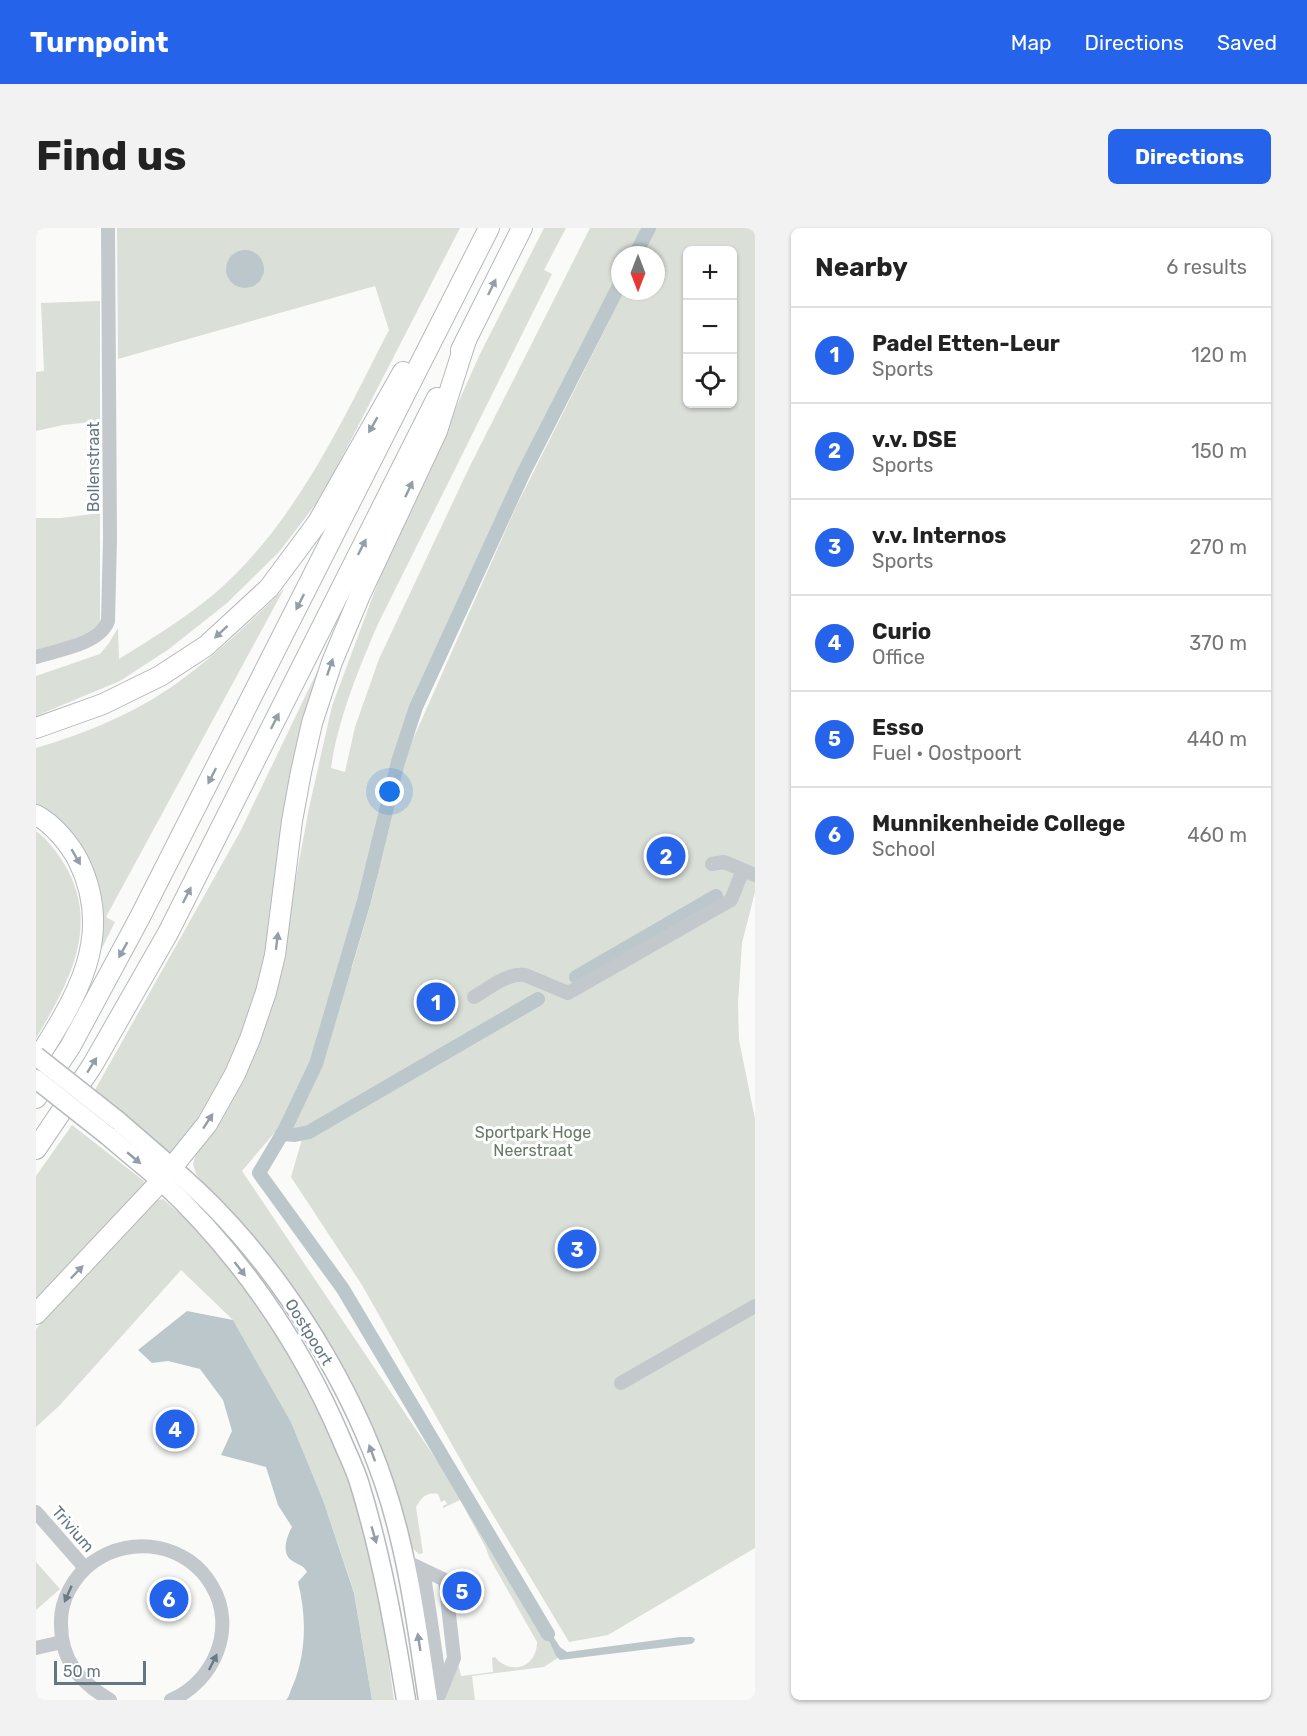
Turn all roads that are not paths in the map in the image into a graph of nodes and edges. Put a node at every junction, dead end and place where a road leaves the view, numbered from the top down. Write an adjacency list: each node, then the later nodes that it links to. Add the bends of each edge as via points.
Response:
1 (108, 228): 6 (street, Bollenstraat, via 108,621 94,639)
2 (489, 228): 4 (highway)
3 (522, 228): 5 (highway, one-way to 3)
4 (441, 325): 7 (highway, one-way to 7, via 404,370 318,522 269,588 206,646 160,676 103,704); 15 (highway, one-way to 15, via 140,920 70,1047)
5 (466, 340): 17 (highway, one-way to 5, via 92,1066 168,933); 18 (highway, one-way to 5, via 207,1124 235,1074 267,992 292,821 312,723 360,595 437,431)
6 (36, 657)
7 (36, 728)
8 (36, 815): 13 (highway, one-way to 13, via 66,841 77,857 88,880 94,919 89,960 79,985)
9 (712, 864): 10 (street, via 724,862)
10 (749, 872): 11 (street, via 731,900 568,993 518,975)
11 (474, 997)
12 (36, 1056): 16 (main road, Oostpoort, bridge)
13 (36, 1061)
14 (36, 1079): 16 (main road, Oostpoort, bridge)
15 (36, 1098)
16 (112, 1128): 18 (main road, Oostpoort)
17 (36, 1149)
18 (166, 1174): 20 (highway, one-way to 18); 23 (main road, Oostpoort, one-way to 18, via 368,1442 350,1401 296,1309 215,1208); 30 (main road, Oostpoort, one-way to 30, via 279,1322 331,1416 358,1480 380,1558)
19 (755, 1306): 21 (street)
20 (36, 1314)
21 (621, 1383)
22 (36, 1512): 24 (street, Trivium)
23 (406, 1565): 27 (main road, Oostpoort, one-way to 23); 27 (street, via 445,1580 454,1658)
24 (85, 1568): 25 (street, Trivium, one-way to 25, via 64,1602); 29 (street, Trivium, one-way to 24, via 203,1679 216,1658 222,1626 213,1587 198,1567 177,1553 154,1546 129,1546 105,1554)
25 (62, 1642): 26 (street); 28 (street, Trivium, via 74,1671 91,1689)
26 (36, 1648)
27 (431, 1698)
28 (110, 1700)
29 (171, 1700)
30 (406, 1700)

